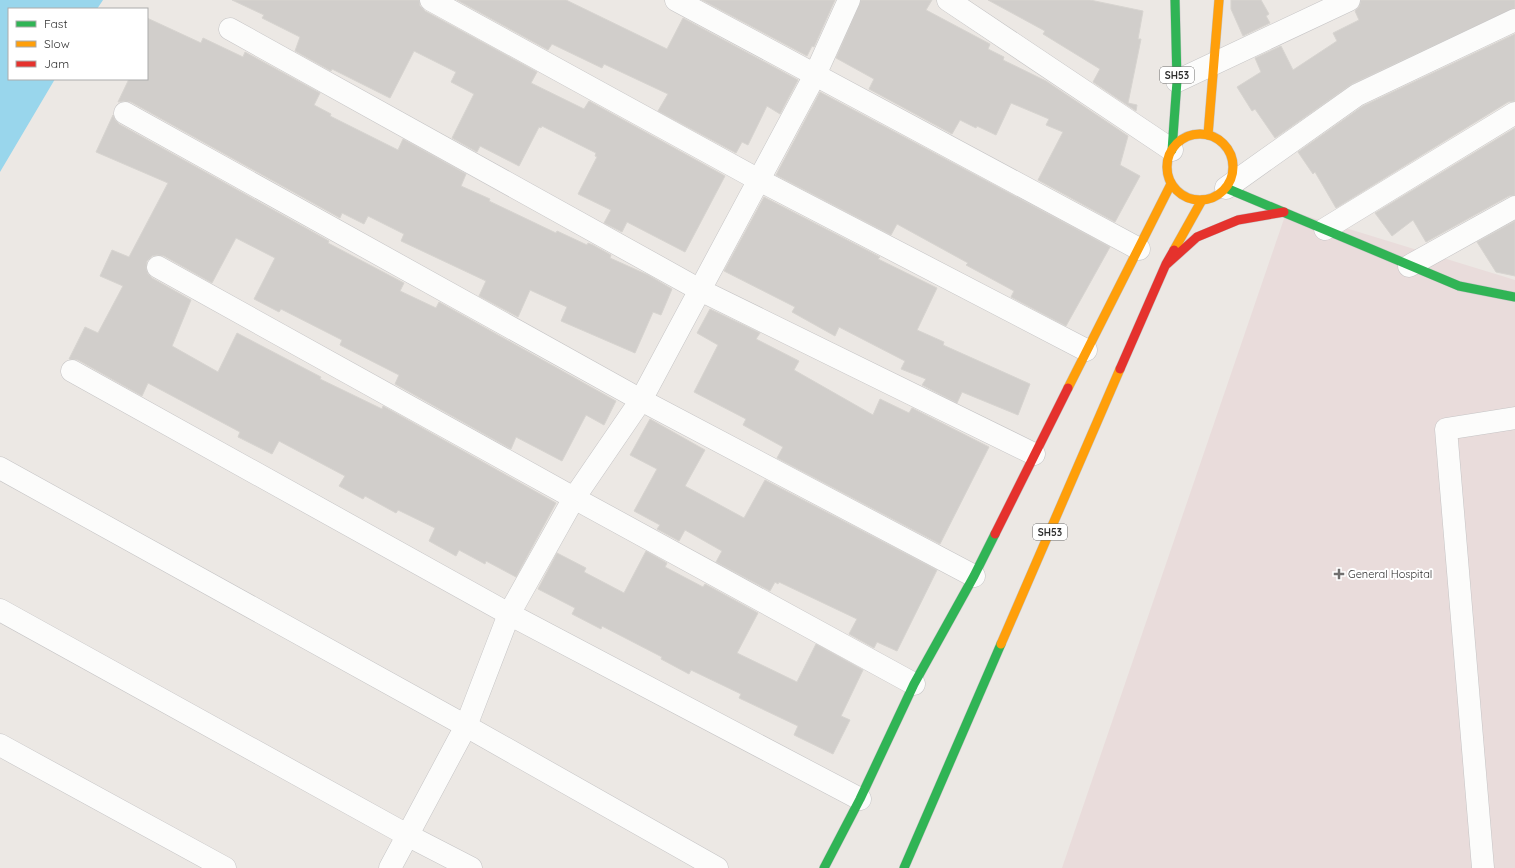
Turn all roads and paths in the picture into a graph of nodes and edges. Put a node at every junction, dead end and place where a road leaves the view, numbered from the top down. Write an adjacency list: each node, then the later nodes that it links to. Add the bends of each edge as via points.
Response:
1 (430, 0): 17 (street)
2 (676, 0): 11 (street)
3 (849, 0): 11 (street)
4 (948, 0): 16 (street)
5 (1175, 0): 12 (main road, SH53)
6 (1219, 0): 10 (main road)
7 (1349, 0): 10 (street)
8 (1515, 20): 19 (street, via 1357,96)
9 (230, 29): 28 (street)
10 (1214, 64): 12 (street); 15 (main road)
11 (815, 75): 17 (street); 24 (street)
12 (1177, 81): 16 (main road, SH53)
13 (125, 113): 32 (street)
14 (1515, 113): 23 (street)
15 (1208, 135): 16 (main road, via 1196,134 1186,137); 19 (main road, via 1226,146 1231,156 1233,167)
16 (1172, 150): 18 (main road, via 1167,162)
17 (759, 180): 28 (street); 30 (street)
18 (1171, 184): 20 (main road, via 1187,198); 24 (main road)
19 (1226, 188): 20 (main road, via 1218,195); 22 (main road)
20 (1202, 200): 25 (main road, SH53)
21 (1515, 207): 26 (street)
22 (1284, 212): 23 (main road); 25 (main road, via 1238,220 1197,237)
23 (1325, 229): 26 (main road)
24 (1139, 249): 30 (main road)
25 (1166, 264): 50 (main road, SH53)
26 (1410, 266): 29 (main road, via 1459,286)
27 (158, 267): 36 (street)
28 (700, 290): 32 (street); 34 (street)
29 (1515, 297)
30 (1086, 350): 34 (main road)
31 (72, 371): 39 (street)
32 (641, 400): 36 (street); 37 (street)
33 (1515, 418): 51 (street, via 1446,429)
34 (1034, 454): 37 (main road)
35 (0, 468): 41 (street)
36 (574, 498): 39 (street); 40 (street)
37 (974, 576): 40 (main road)
38 (0, 610): 44 (street)
39 (509, 614): 41 (street); 43 (street)
40 (914, 684): 43 (main road)
41 (466, 726): 44 (street); 48 (street)
42 (0, 746): 45 (street)
43 (860, 799): 49 (main road)
44 (407, 835): 46 (street); 47 (street)
45 (225, 868)
46 (390, 868)
47 (471, 868)
48 (717, 868)
49 (824, 868)
50 (904, 868)
51 (1483, 868)

